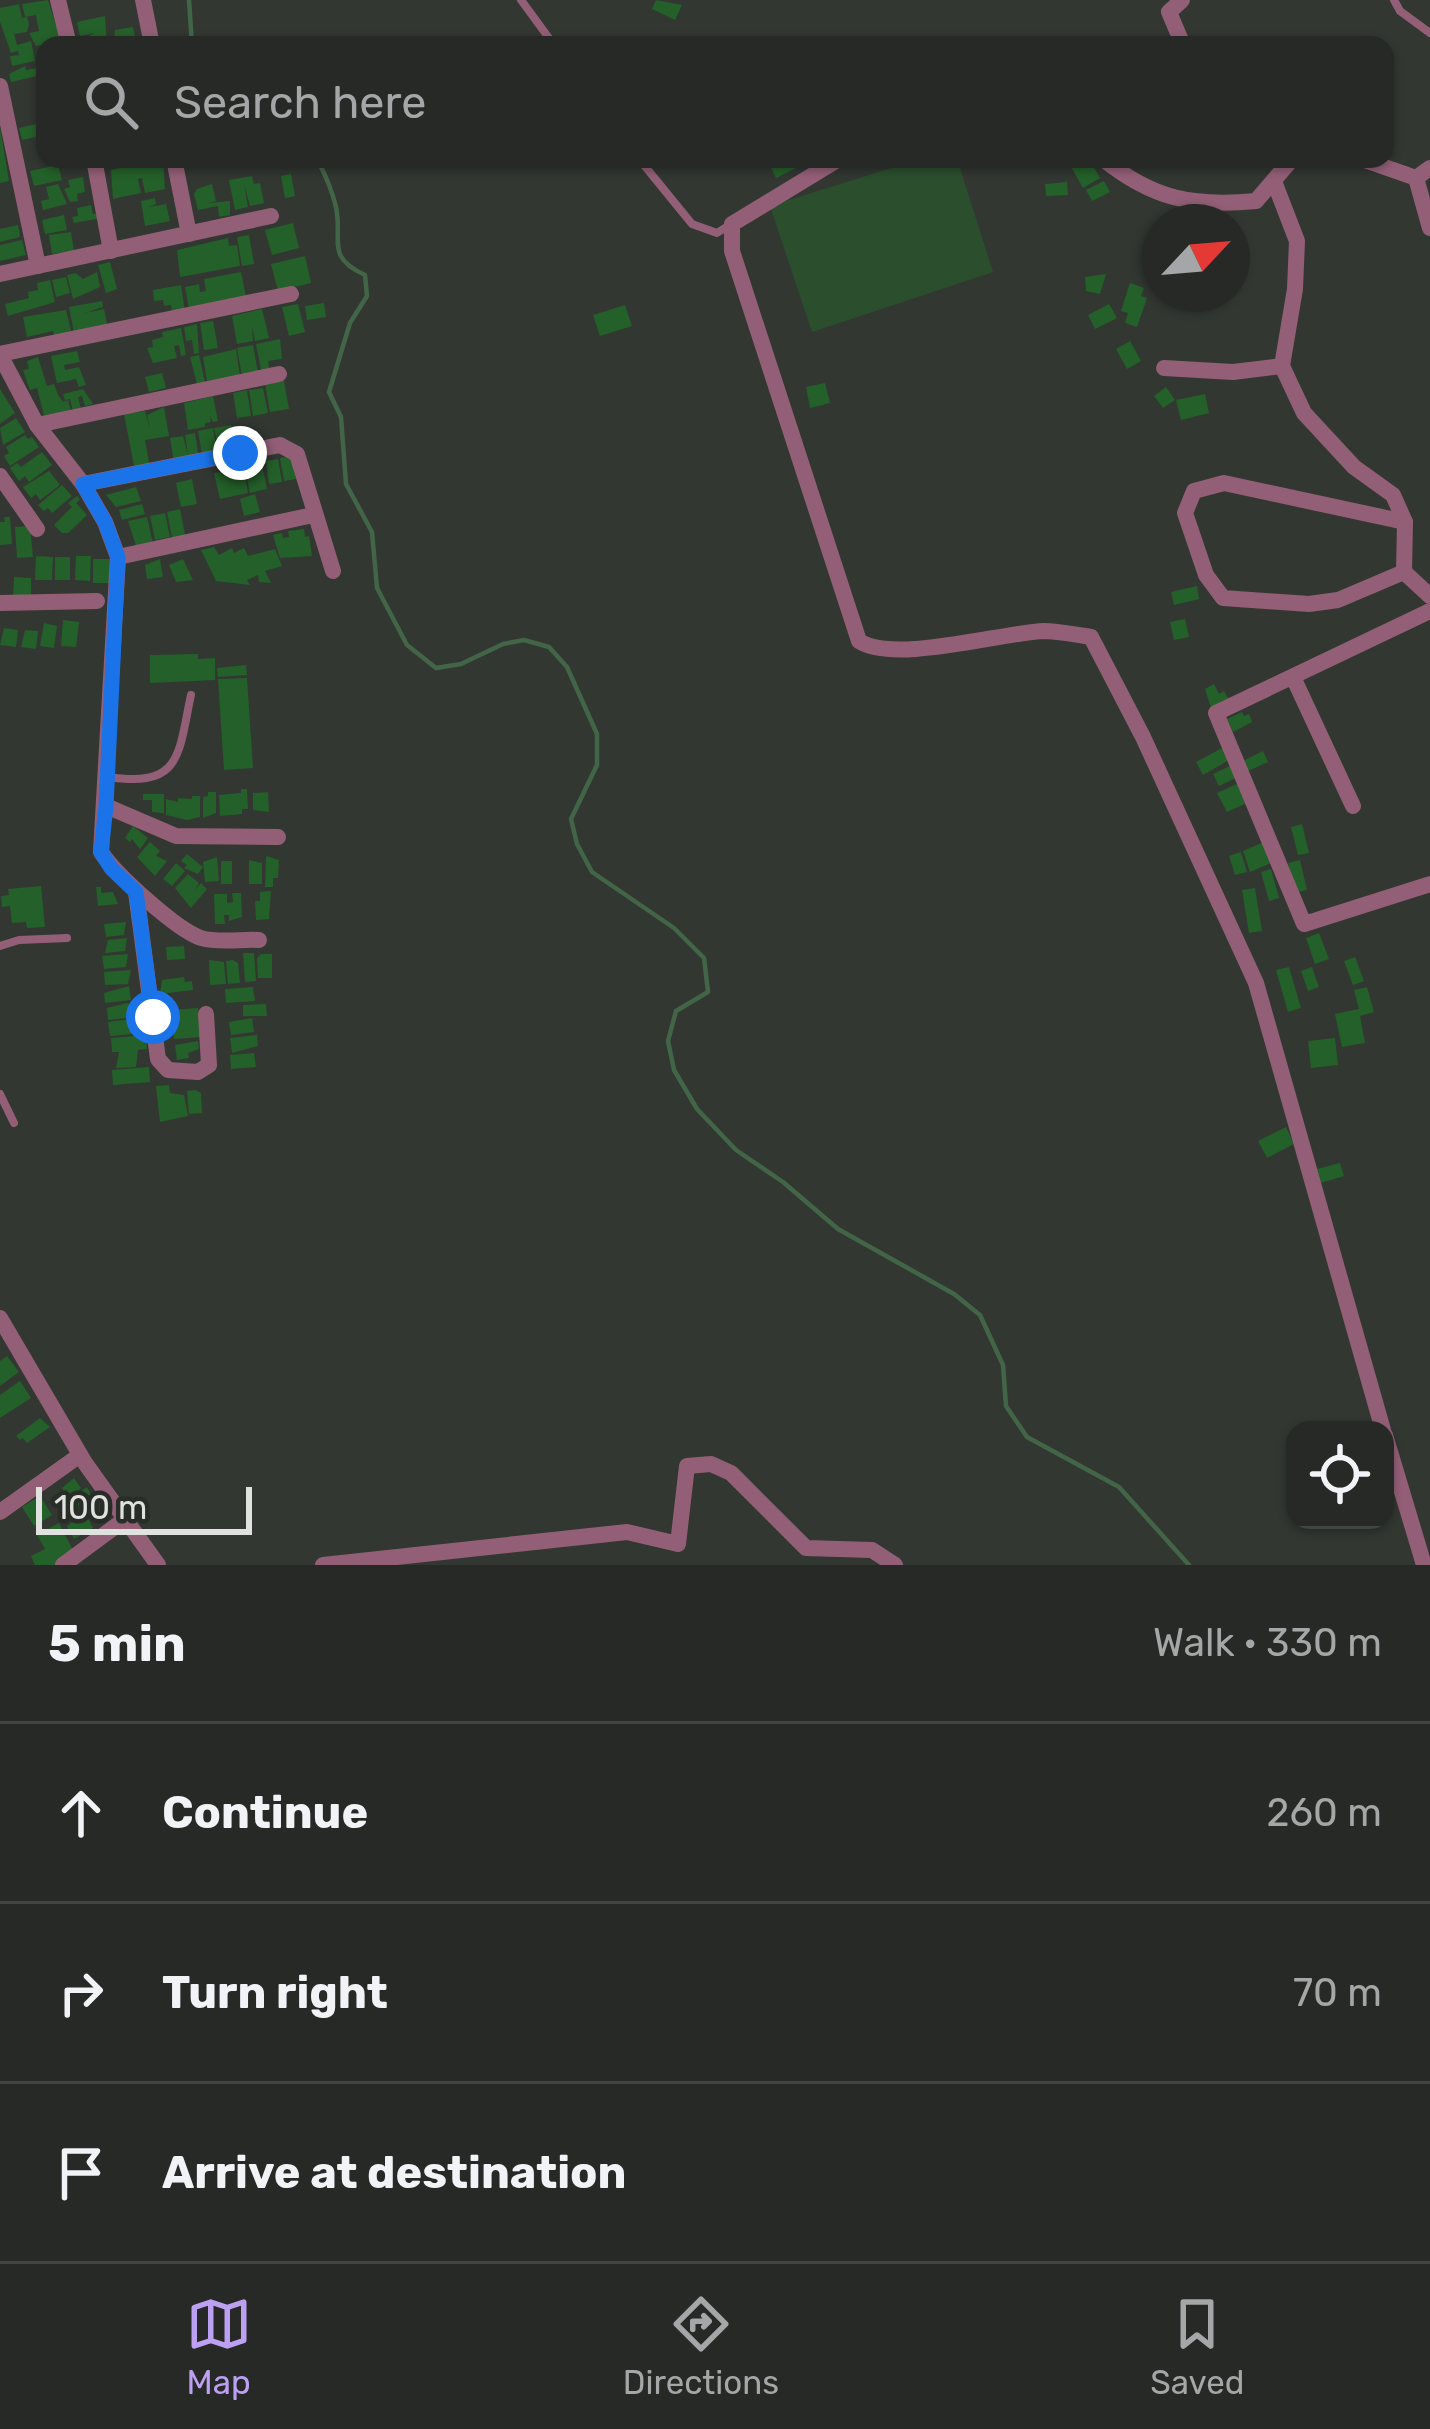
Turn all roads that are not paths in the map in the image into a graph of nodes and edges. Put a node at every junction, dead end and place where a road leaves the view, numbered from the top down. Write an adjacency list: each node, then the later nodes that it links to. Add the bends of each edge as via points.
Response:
1 (58, 0): 7 (street)
2 (143, 0): 8 (street)
3 (521, 0): 9 (lane)
4 (1182, 0): 10 (street, via 1169,12)
5 (1394, 0): 6 (lane)
6 (1430, 34)
7 (68, 36)
8 (150, 36)
9 (547, 36)
10 (1179, 36)
11 (0, 86): 25 (street)
12 (96, 168): 24 (street)
13 (176, 168): 23 (street)
14 (646, 168): 21 (lane, via 692,224 716,233)
15 (824, 168): 21 (street)
16 (1114, 168): 19 (street, via 1172,198 1256,201)
17 (1286, 168): 19 (street)
18 (1423, 173): 22 (street)
19 (1274, 184): 29 (street, via 1297,241)
20 (271, 216): 23 (street)
21 (732, 224): 61 (street, via 732,251 859,641 872,650 1046,631 1091,637 1256,983)
22 (1430, 228)
23 (189, 234): 24 (street)
24 (111, 250): 25 (street)
25 (38, 266): 26 (street)
26 (0, 274)
27 (291, 294): 28 (street)
28 (0, 355): 32 (street)
29 (1282, 366): 30 (street); 37 (street, via 1304,413 1393,495)
30 (1164, 368)
31 (279, 374): 32 (street)
32 (37, 425): 34 (street)
33 (0, 476): 35 (street)
34 (83, 484): 36 (street, via 280,445 297,454); 39 (street)
35 (6, 497): 38 (street)
36 (314, 515): 39 (street); 40 (street)
37 (1405, 522): 41 (street); 41 (street, via 1224,483 1194,491 1185,513 1206,575 1223,598 1338,600)
38 (38, 529)
39 (118, 557): 48 (street)
40 (333, 572)
41 (1404, 572): 42 (street)
42 (1430, 596)
43 (97, 601): 44 (street)
44 (0, 603)
45 (1430, 611): 46 (street)
46 (1292, 677): 50 (street); 52 (street, via 1216,713 1304,924)
47 (191, 694): 48 (lane, via 167,772)
48 (108, 777): 49 (street)
49 (106, 806): 51 (street, via 176,836); 53 (street, via 101,852)
50 (1353, 806)
51 (278, 837)
52 (1430, 884)
53 (136, 892): 55 (street, via 201,938); 57 (street, via 158,1059 168,1070 209,1065)
54 (67, 938): 56 (lane)
55 (259, 940)
56 (0, 946)
57 (206, 1014)
58 (0, 1094): 59 (lane)
59 (14, 1123)
60 (0, 1318): 62 (street)
61 (1381, 1421)
62 (80, 1455): 64 (street); 65 (street)
63 (1394, 1466): 70 (street)
64 (0, 1512)
65 (124, 1520): 66 (street); 67 (street)
66 (63, 1565)
67 (158, 1565)
68 (327, 1565): 69 (street, via 627,1532 678,1544 687,1466 711,1464 731,1473 806,1549 872,1550)
69 (895, 1565)
70 (1424, 1565)

